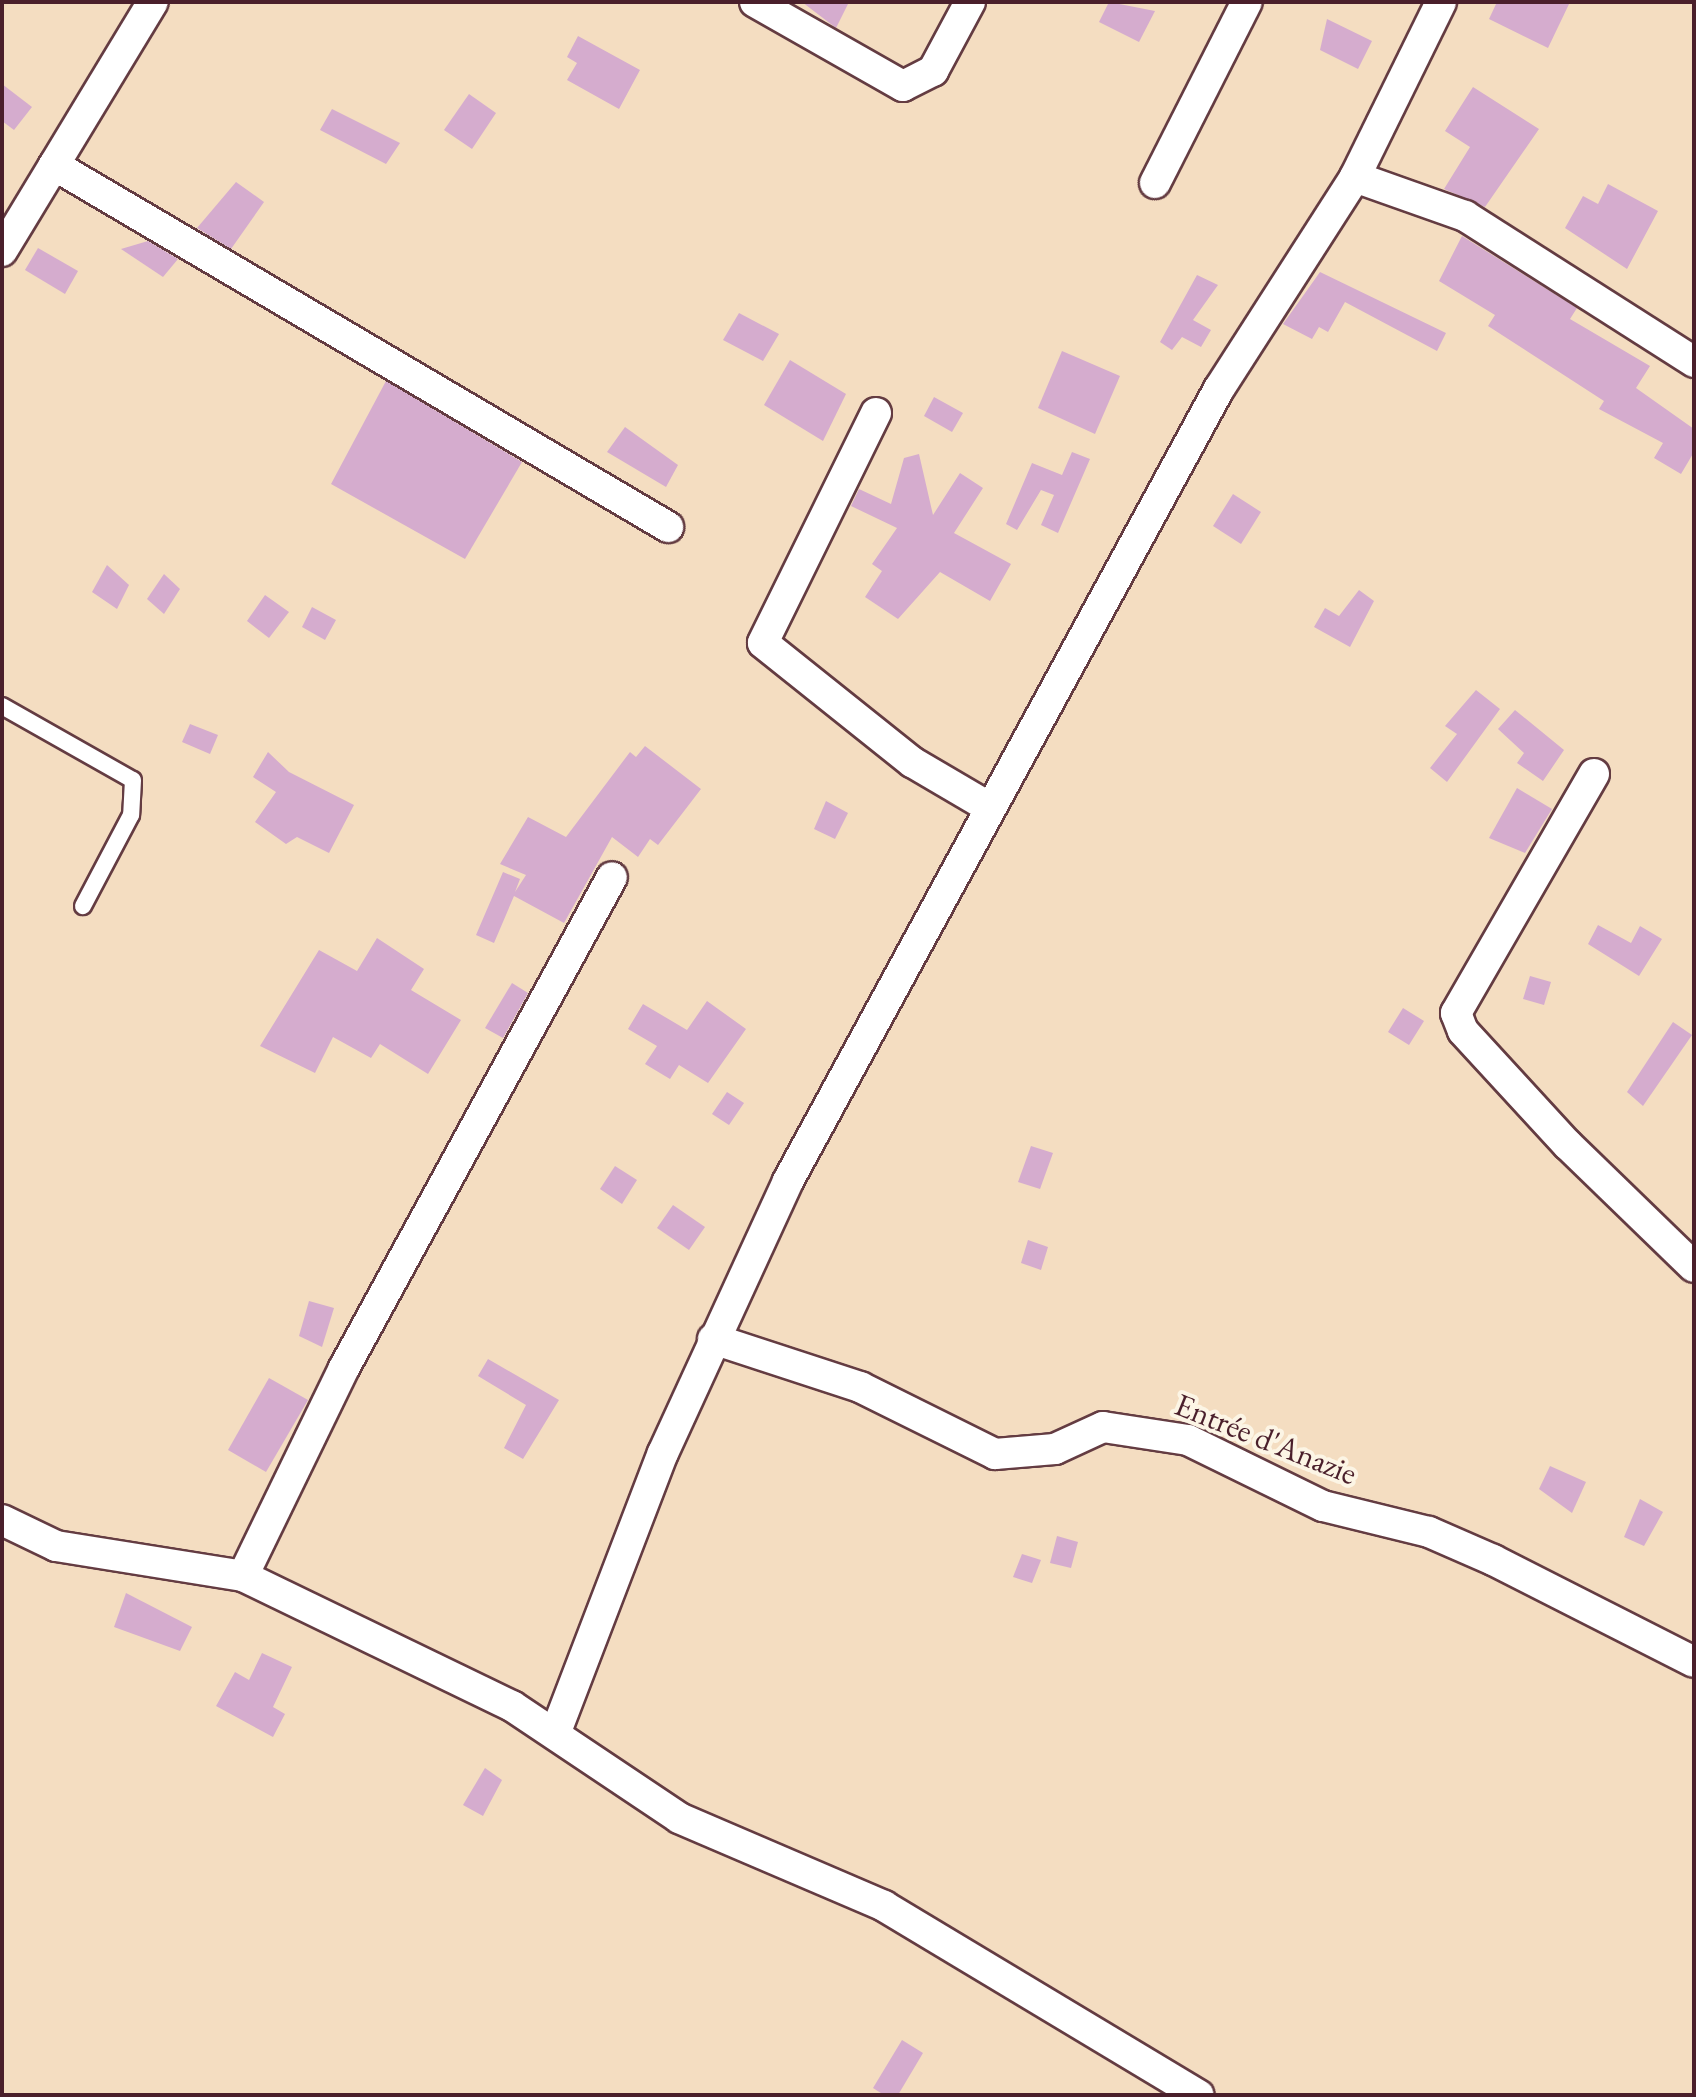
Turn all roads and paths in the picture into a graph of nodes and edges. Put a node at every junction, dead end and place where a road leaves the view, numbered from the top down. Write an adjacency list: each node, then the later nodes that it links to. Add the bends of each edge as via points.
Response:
1 (153, 2): 6 (street)
2 (755, 2): 3 (street, via 903,86 933,71)
3 (970, 2)
4 (1247, 2): 8 (street)
5 (1441, 2): 7 (street)
6 (54, 165): 9 (street); 12 (street)
7 (1355, 177): 10 (street, via 1465,216); 15 (street, via 1219,389)
8 (1155, 183)
9 (2, 251)
10 (1694, 362)
11 (876, 413): 15 (street, via 763,643 912,762)
12 (668, 527)
13 (2, 706): 17 (lane, via 133,780 131,815)
14 (1594, 774): 18 (street, via 1456,1013 1463,1031 1568,1145)
15 (987, 806): 19 (street)
16 (612, 877): 21 (street, via 344,1368)
17 (83, 906)
18 (1694, 1267)
19 (713, 1339): 22 (street, Entrée d'Anazie, via 860,1387 995,1454 1055,1449 1103,1427 1188,1440 1323,1506 1429,1532 1480,1554); 23 (street)
20 (2, 1520): 21 (street, via 56,1546)
21 (243, 1576): 23 (street, via 512,1706)
22 (1694, 1662)
23 (555, 1734): 24 (street, via 679,1818 884,1906)
24 (1199, 2095)

